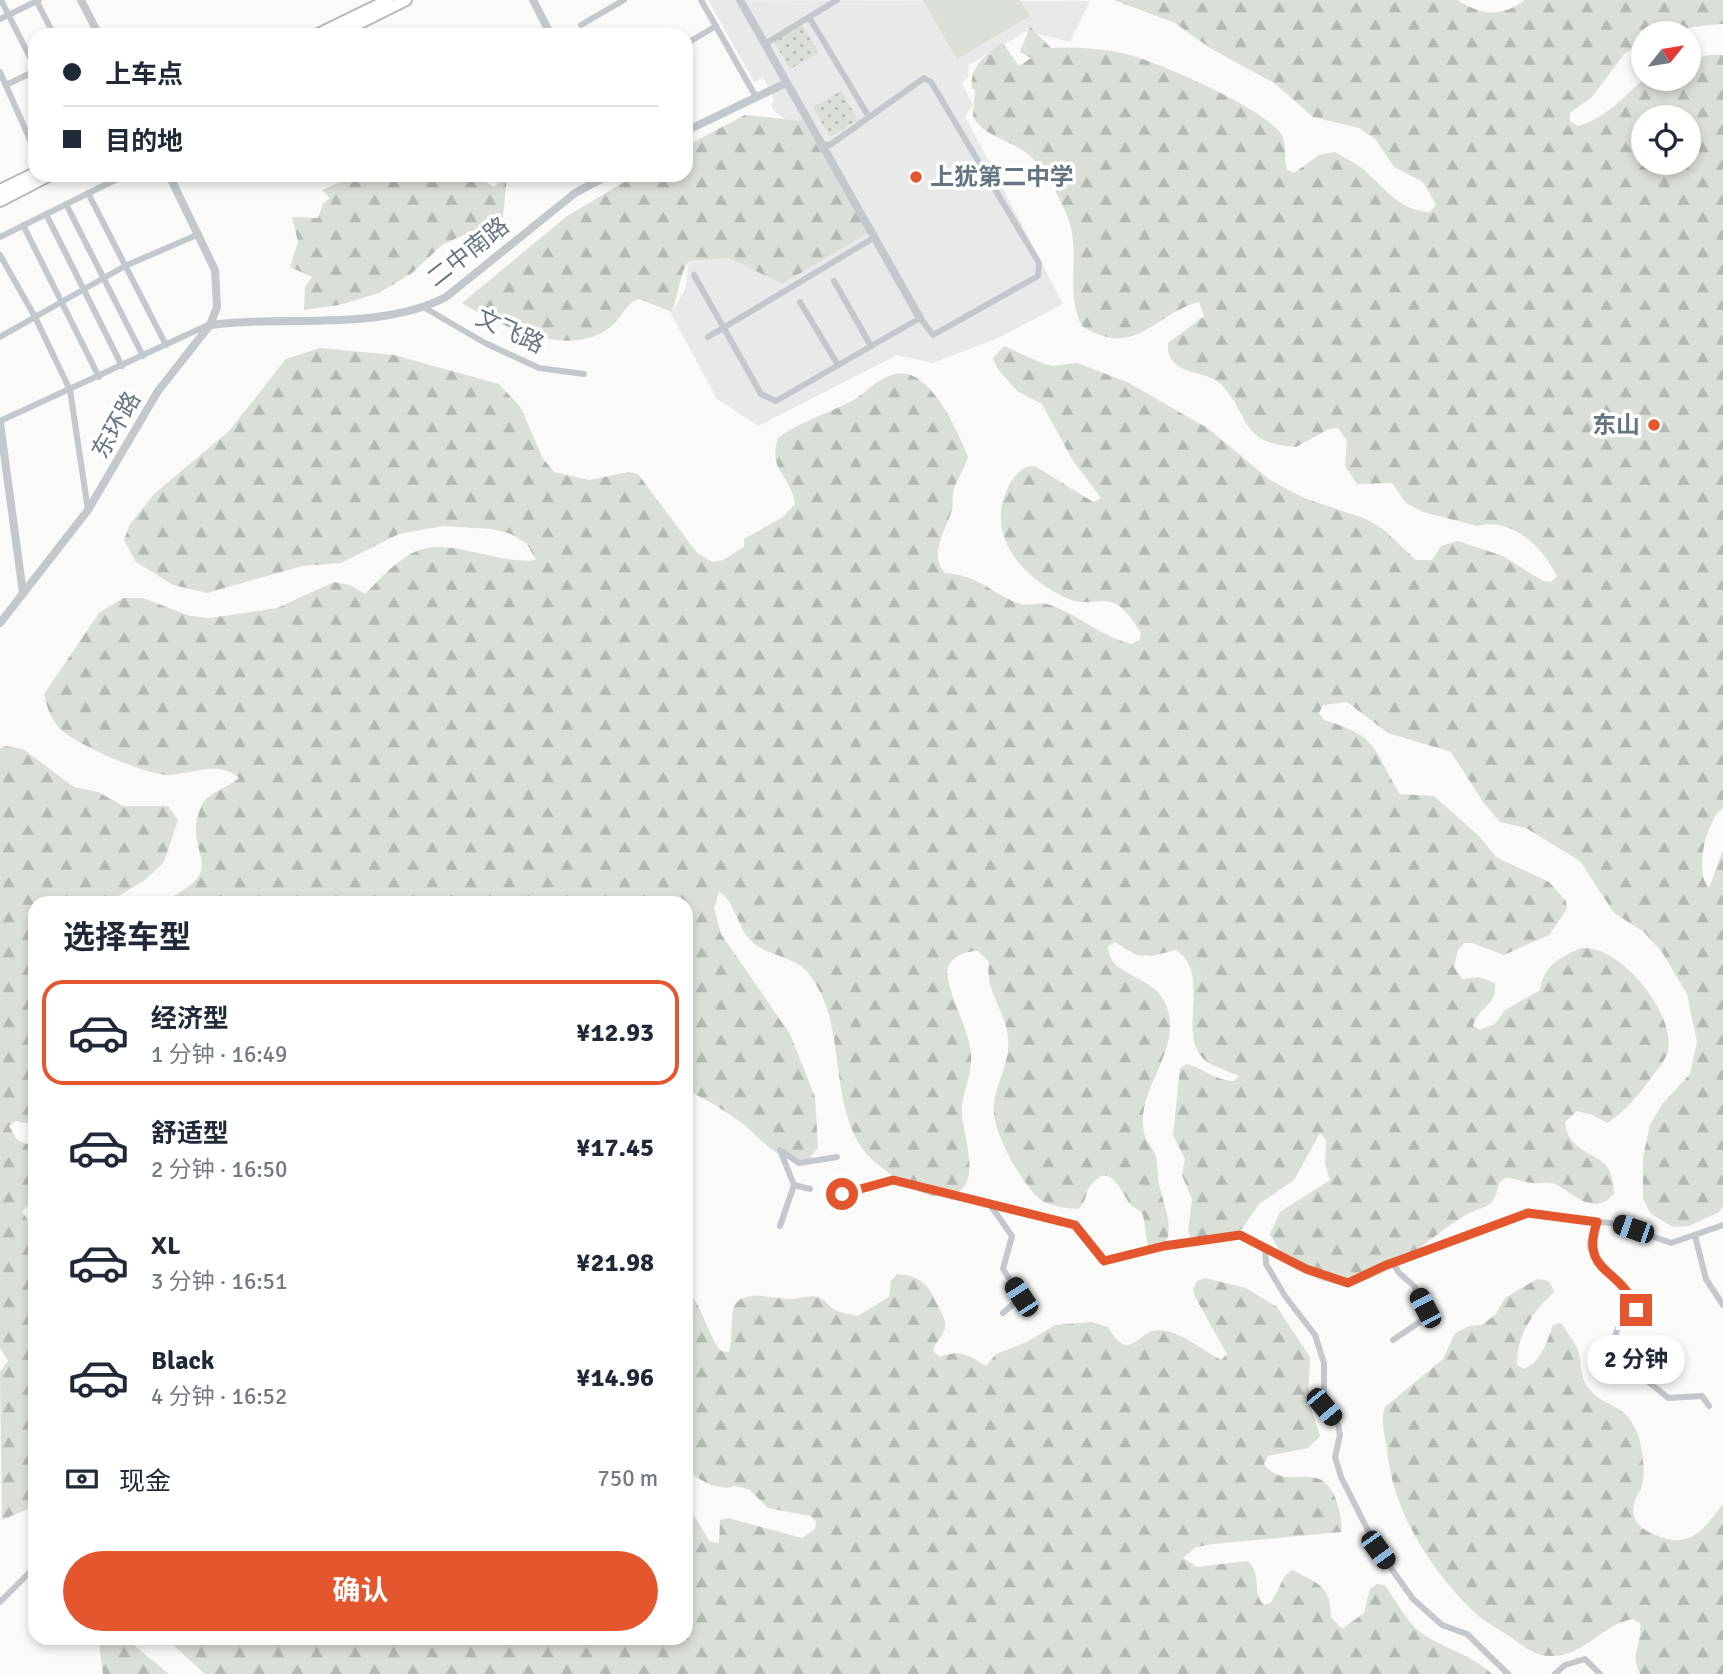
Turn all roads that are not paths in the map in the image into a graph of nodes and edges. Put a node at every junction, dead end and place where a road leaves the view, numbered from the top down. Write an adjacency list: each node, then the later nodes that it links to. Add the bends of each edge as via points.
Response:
1 (1, 0): 11 (street)
2 (37, 0): 11 (street); 16 (street)
3 (81, 0): 17 (street)
4 (388, 0): 18 (main road)
5 (406, 0): 19 (main road)
6 (533, 0): 20 (street)
7 (624, 0): 14 (street)
8 (701, 0): 15 (street)
9 (740, 0): 22 (street)
10 (837, 0): 12 (street)
11 (9, 15): 13 (street); 23 (street)
12 (809, 17): 22 (street); 29 (street)
13 (0, 19)
14 (581, 25)
15 (716, 26): 21 (street); 28 (street)
16 (51, 28)
17 (95, 28)
18 (330, 28)
19 (350, 28)
20 (547, 28)
21 (693, 40)
22 (765, 44): 26 (street)
23 (28, 54)
24 (0, 72): 27 (street)
25 (28, 73): 27 (street)
26 (786, 83): 28 (street); 32 (street)
27 (6, 85): 31 (street)
28 (756, 97): 30 (street)
29 (869, 117): 32 (street, via 830,145); 56 (street, via 924,78 931,82 1038,263 1038,276 933,335)
30 (693, 128)
31 (28, 135)
32 (821, 144): 45 (street)
33 (28, 178): 39 (main road)
34 (34, 182): 39 (main road)
35 (111, 182): 38 (street)
36 (173, 182): 43 (street, 东环路)
37 (596, 182): 54 (street, 二中南路, via 575,193 446,297)
38 (88, 193): 40 (street); 47 (street)
39 (1, 197)
40 (66, 204): 41 (street); 49 (street)
41 (46, 214): 42 (street); 51 (street)
42 (23, 225): 44 (street); 52 (street)
43 (199, 234): 47 (street); 57 (street, 东环路, via 215,270 217,307)
44 (0, 237)
45 (875, 237): 56 (street); 58 (street)
46 (0, 255): 55 (street)
47 (125, 266): 49 (street); 61 (street)
48 (694, 275): 58 (street)
49 (103, 278): 51 (street); 63 (street)
50 (834, 281): 62 (street)
51 (84, 289): 52 (street); 65 (street)
52 (61, 302): 55 (street); 67 (street)
53 (800, 302): 64 (street)
54 (425, 308): 57 (street, 二中南路, via 369,317 254,319); 66 (street, 文飞路, via 539,368)
55 (34, 317): 59 (street); 68 (street)
56 (920, 318): 62 (street)
57 (210, 325): 61 (street); 70 (street, 东环路, via 158,391)
58 (724, 328): 60 (street); 64 (street, via 761,394 776,401)
59 (0, 337)
60 (708, 337)
61 (166, 345): 63 (street)
62 (872, 346): 64 (street)
63 (143, 356): 65 (street)
64 (838, 365)
65 (122, 366): 67 (street)
66 (584, 374)
67 (99, 377): 68 (street)
68 (70, 390): 69 (street); 70 (street)
69 (0, 422): 71 (street)
70 (88, 510): 71 (street, 东环路)
71 (23, 593): 72 (street, 东环路)
72 (0, 623)
73 (837, 1157): 74 (street, via 799,1163 780,1150)
74 (794, 1185): 75 (street); 80 (street)
75 (810, 1188)
76 (842, 1194): 77 (street, via 893,1180)
77 (991, 1206): 82 (street, via 1075,1225 1104,1261 1240,1235); 85 (street, via 1012,1236 1003,1269 1021,1297)
78 (1597, 1222): 81 (street, via 1618,1224 1671,1244); 83 (street, via 1528,1213); 87 (street, via 1590,1242 1593,1256 1632,1297 1636,1310 1617,1328 1615,1337 1629,1367 1668,1398 1702,1396)
79 (1723, 1225): 81 (street)
80 (780, 1226)
81 (1695, 1236): 84 (street, via 1706,1279)
82 (1265, 1248): 83 (street, via 1348,1283); 90 (street, via 1266,1264 1315,1335 1324,1363 1324,1407 1338,1424 1340,1435 1335,1457 1340,1477 1378,1550 1413,1599 1442,1625 1467,1634)
83 (1393, 1263): 86 (street, via 1425,1308 1421,1321)
84 (1723, 1305)
85 (1003, 1314)
86 (1393, 1340)
87 (1709, 1406)
88 (28, 1574): 89 (street)
89 (0, 1602)
90 (1508, 1674)
91 (1555, 1674): 92 (street, via 1585,1658)
92 (1600, 1674)

